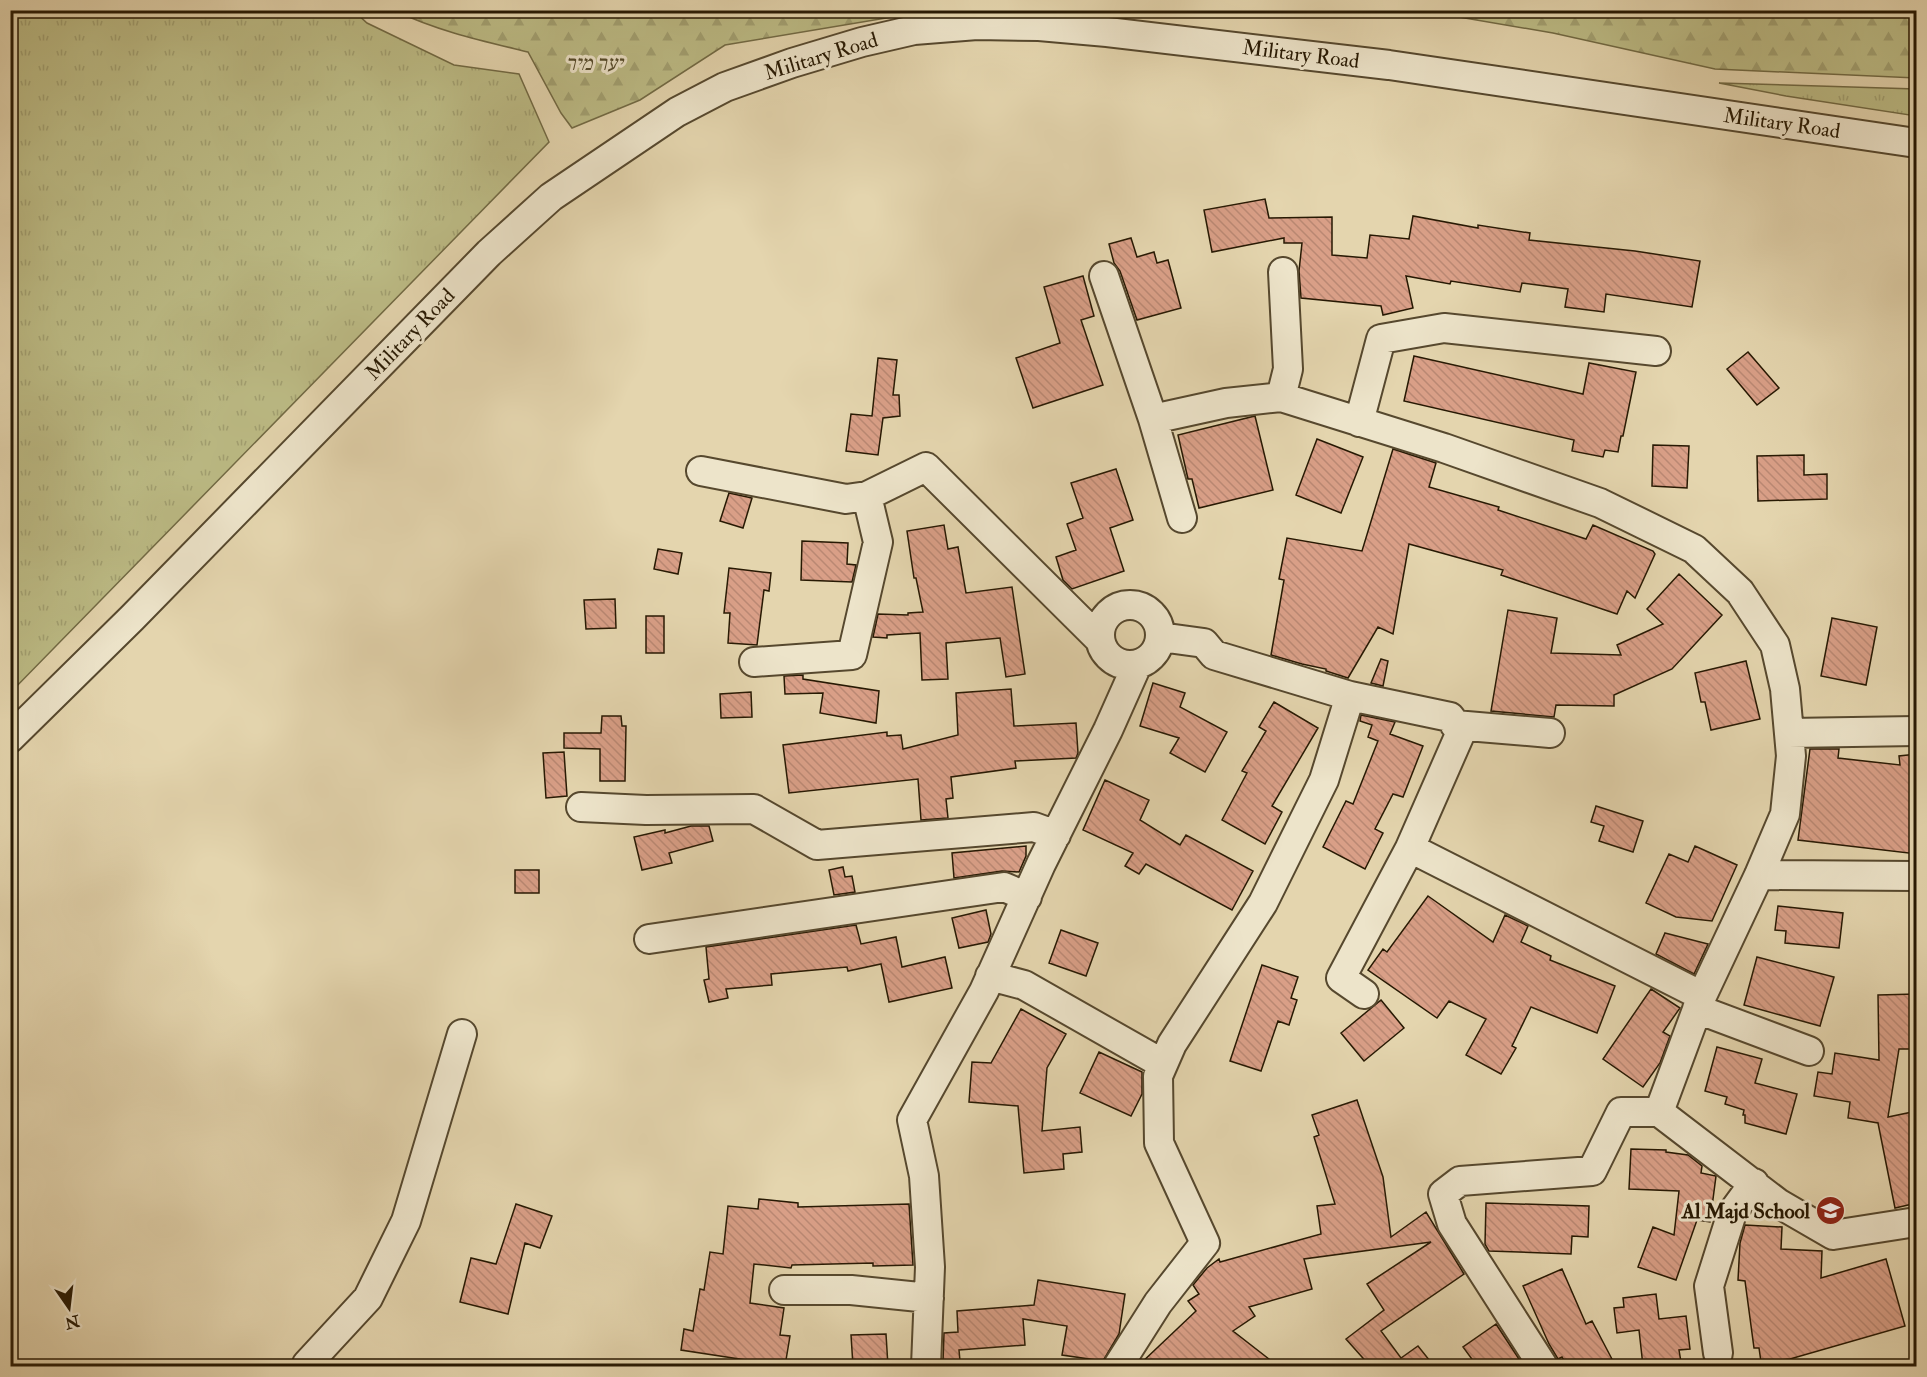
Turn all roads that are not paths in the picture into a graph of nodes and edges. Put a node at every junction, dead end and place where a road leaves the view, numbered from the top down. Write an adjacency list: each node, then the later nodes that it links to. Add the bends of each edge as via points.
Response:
1 (1917, 143): 20 (street, Military Road, via 1389,65 1039,26 914,30 792,63 725,87 677,112 551,197 489,253)
2 (1283, 272): 5 (street, via 1288,369)
3 (1104, 276): 6 (street)
4 (1656, 351): 7 (street, via 1444,328 1381,339)
5 (1281, 397): 6 (street, via 1226,403); 7 (street)
6 (1153, 419): 10 (street)
7 (1359, 422): 19 (street, via 1600,503 1694,549 1740,592 1775,645 1785,689)
8 (700, 471): 9 (street, via 846,499)
9 (867, 496): 11 (street, via 926,467); 13 (street, via 878,542 852,655)
10 (1182, 518)
11 (1105, 649): 12 (street, via 1118,663 1128,666); 12 (street, via 1100,630 1103,620 1110,612 1129,605 1149,612 1159,627); 16 (street, via 1112,681)
12 (1150, 652): 14 (street, via 1204,643 1214,655); 16 (street)
13 (754, 662)
14 (1350, 696): 15 (street, via 1450,717); 33 (street, via 1324,780 1263,903)
15 (1455, 724): 18 (street); 23 (street, via 1461,732)
16 (1108, 730): 22 (street)
17 (1917, 731): 19 (street)
18 (1550, 733)
19 (1789, 734): 24 (street, via 1791,756 1785,814)
20 (10, 738)
21 (581, 807): 22 (street, via 754,808 817,845 1034,827)
22 (1056, 835): 26 (street)
23 (1410, 848): 29 (street, via 1341,978); 30 (street)
24 (1759, 875): 25 (street); 30 (street)
25 (1917, 876)
26 (1027, 897): 27 (street, via 1004,887); 28 (street)
27 (649, 939)
28 (990, 976): 33 (street, via 1024,985); 38 (street, via 912,1120 924,1176)
29 (1364, 994)
30 (1700, 1002): 32 (street); 34 (street)
31 (462, 1034): 40 (street, via 406,1221 368,1298)
32 (1809, 1051)
33 (1163, 1064): 42 (street, via 1158,1076 1159,1143 1205,1243 1158,1303)
34 (1659, 1112): 35 (street); 43 (street, via 1621,1112 1592,1171 1460,1181 1443,1194 1452,1224)
35 (1754, 1184): 36 (street, via 1833,1236); 39 (street, via 1732,1213 1709,1286)
36 (1917, 1222)
37 (784, 1290): 38 (street, via 851,1290)
38 (929, 1298): 41 (street)
39 (1718, 1353)
40 (307, 1366)
41 (926, 1366)
42 (1118, 1366)
43 (1544, 1366)

